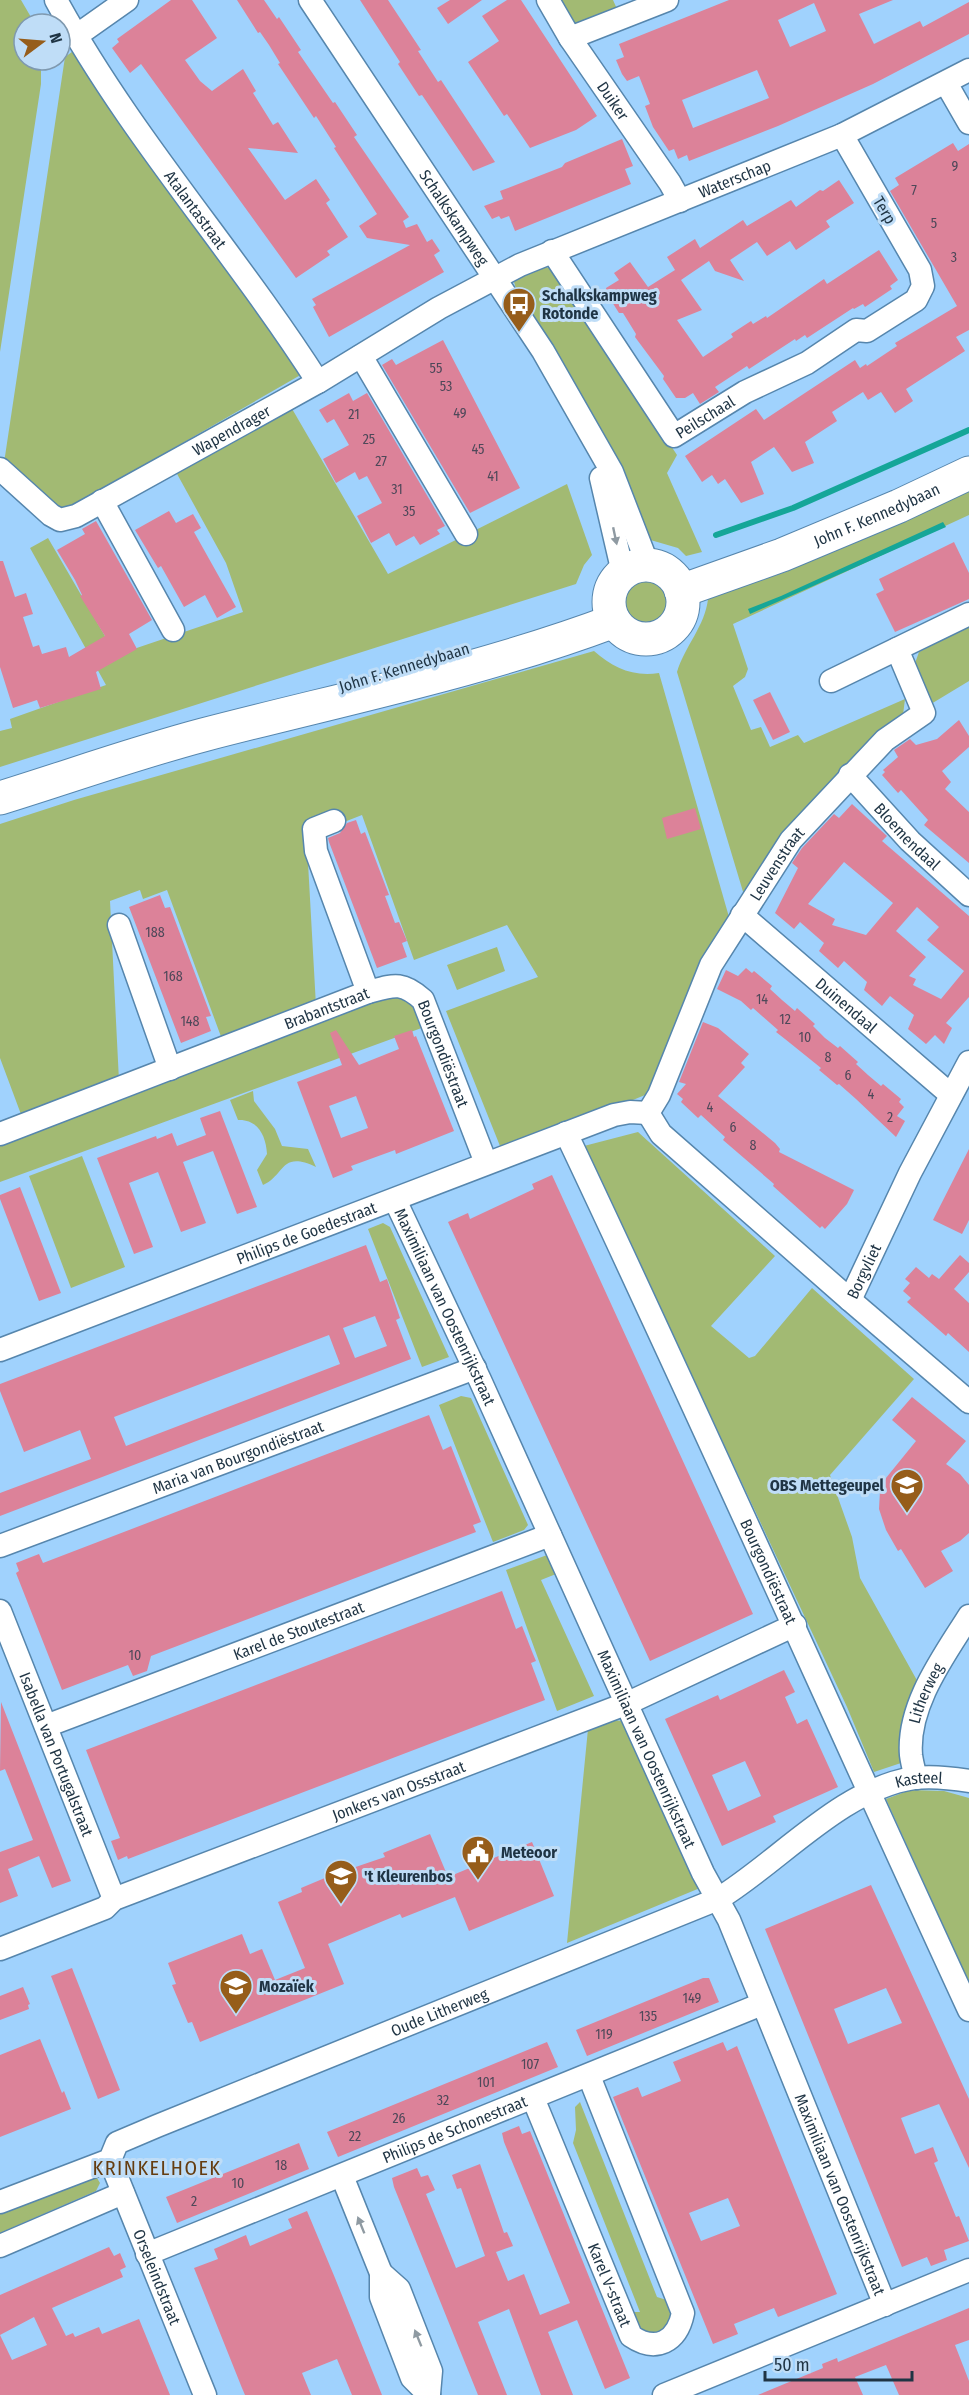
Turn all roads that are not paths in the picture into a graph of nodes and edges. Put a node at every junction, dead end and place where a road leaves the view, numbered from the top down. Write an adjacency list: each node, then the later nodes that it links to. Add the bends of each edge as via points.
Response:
1 (56, 0): 7 (street, Atalantastraat)
2 (127, 0): 7 (street)
3 (310, 0): 15 (street, Schalkskampweg)
4 (548, 0): 8 (street, Duiker)
5 (667, 0): 6 (street)
6 (626, 7): 8 (street)
7 (76, 36): 18 (street, Atalantastraat)
8 (570, 38): 13 (street, Duiker)
9 (969, 70): 10 (street, Waterschap)
10 (946, 83): 11 (street); 12 (street, Waterschap)
11 (969, 123)
12 (842, 135): 13 (street, Waterschap); 16 (street, Terp, via 920,270)
13 (680, 201): 14 (street, Waterschap)
14 (552, 251): 15 (street, Waterschap); 16 (street, Peilschaal, via 674,436 745,392 807,363 856,330 867,331 916,300)
15 (496, 277): 17 (street, Wapendrager); 23 (street, Schalkskampweg, via 566,388 612,472)
16 (923, 286)
17 (361, 356): 18 (street, Wapendrager); 22 (street)
18 (318, 382): 21 (street, Wapendrager)
19 (0, 469): 21 (street, Wapendrager, via 60,520)
20 (969, 473): 24 (main road, John F. Kennedybaan, via 782,555)
21 (102, 501): 27 (street)
22 (466, 534)
23 (636, 569): 24 (main road, via 668,572); 25 (main road, via 615,582)
24 (681, 591): 25 (main road, via 680,618 660,637 632,637 621,630)
25 (611, 612): 31 (main road, John F. Kennedybaan, via 575,635 431,678 202,735)
26 (969, 614): 28 (street)
27 (173, 630)
28 (897, 649): 29 (street); 30 (street, Leuvenstraat, via 924,714 885,740)
29 (831, 681)
30 (850, 775): 33 (street, Bloemendaal, via 910,841); 34 (street, Leuvenstraat, via 790,840)
31 (0, 798)
32 (334, 821): 36 (street, Brabantstraat, via 314,829 316,851)
33 (969, 895)
34 (742, 915): 39 (street, Duinendaal); 40 (street, Leuvenstraat, via 711,965 659,1095)
35 (118, 925): 38 (street)
36 (368, 992): 38 (street, Brabantstraat); 43 (street, Bourgondiëstraat, via 397,984 423,1000)
37 (969, 1062): 39 (street, Borgvliet)
38 (170, 1069): 42 (street, Brabantstraat)
39 (951, 1095): 45 (street, Borgvliet)
40 (648, 1113): 41 (street, Philips de Goedestraat, via 615,1115); 45 (street, Borgvliet, via 661,1134)
41 (566, 1133): 43 (street, Philips de Goedestraat); 53 (street, Bourgondiëstraat)
42 (0, 1134)
43 (486, 1163): 44 (street, Philips de Goedestraat)
44 (395, 1200): 46 (street, Philips de Goedestraat); 47 (street, Maximiliaan van Oostenrijkstraat)
45 (850, 1300): 48 (street)
46 (0, 1350)
47 (475, 1368): 49 (street, Maximiliaan van Oostenrijkstraat); 50 (street, Maria van Bourgondiëstraat)
48 (969, 1402)
49 (550, 1534): 54 (street, Maximiliaan van Oostenrijkstraat); 55 (street, Karel de Stoutestraat)
50 (0, 1546)
51 (0, 1611): 55 (street, Isabella van Portugalstraat)
52 (969, 1616): 56 (street, Litherweg, via 921,1701 911,1754)
53 (795, 1625): 54 (street, Jonkers van Ossstraat); 58 (street, Bourgondiëstraat)
54 (628, 1703): 59 (street, Jonkers van Ossstraat); 60 (street, Maximiliaan van Oostenrijkstraat)
55 (46, 1726): 59 (street, Isabella van Portugalstraat)
56 (916, 1778): 57 (street, Kasteel); 58 (street, Kasteel)
57 (969, 1781)
58 (869, 1793): 60 (street, Oude Litherweg, via 843,1806); 63 (street, Bourgondiëstraat)
59 (114, 1899): 61 (street, Jonkers van Ossstraat, via 105,1908)
60 (718, 1899): 62 (street, Maximiliaan van Oostenrijkstraat); 66 (street, Oude Litherweg, via 117,2143)
61 (0, 1949)
62 (762, 2004): 64 (street, Philips de Schonestraat); 73 (street, Maximiliaan van Oostenrijkstraat)
63 (969, 2010)
64 (589, 2076): 65 (street, Philips de Schonestraat); 65 (street, Karel V-straat, via 683,2313 677,2331 663,2343 652,2345 631,2336)
65 (533, 2098): 67 (street, Philips de Schonestraat)
66 (110, 2160): 68 (street, Orseleindstraat); 69 (street, Oude Litherweg)
67 (342, 2176): 71 (street, Philips de Schonestraat); 76 (street, one-way to 67, via 431,2371 399,2289 381,2273)
68 (123, 2193): 70 (street); 71 (street, Orseleindstraat)
69 (0, 2202)
70 (0, 2246)
71 (147, 2254): 75 (street, Orseleindstraat)
72 (969, 2270): 73 (street)
73 (885, 2306): 74 (street)
74 (697, 2389): 77 (street)
75 (205, 2395)
76 (429, 2395)
77 (664, 2395)

